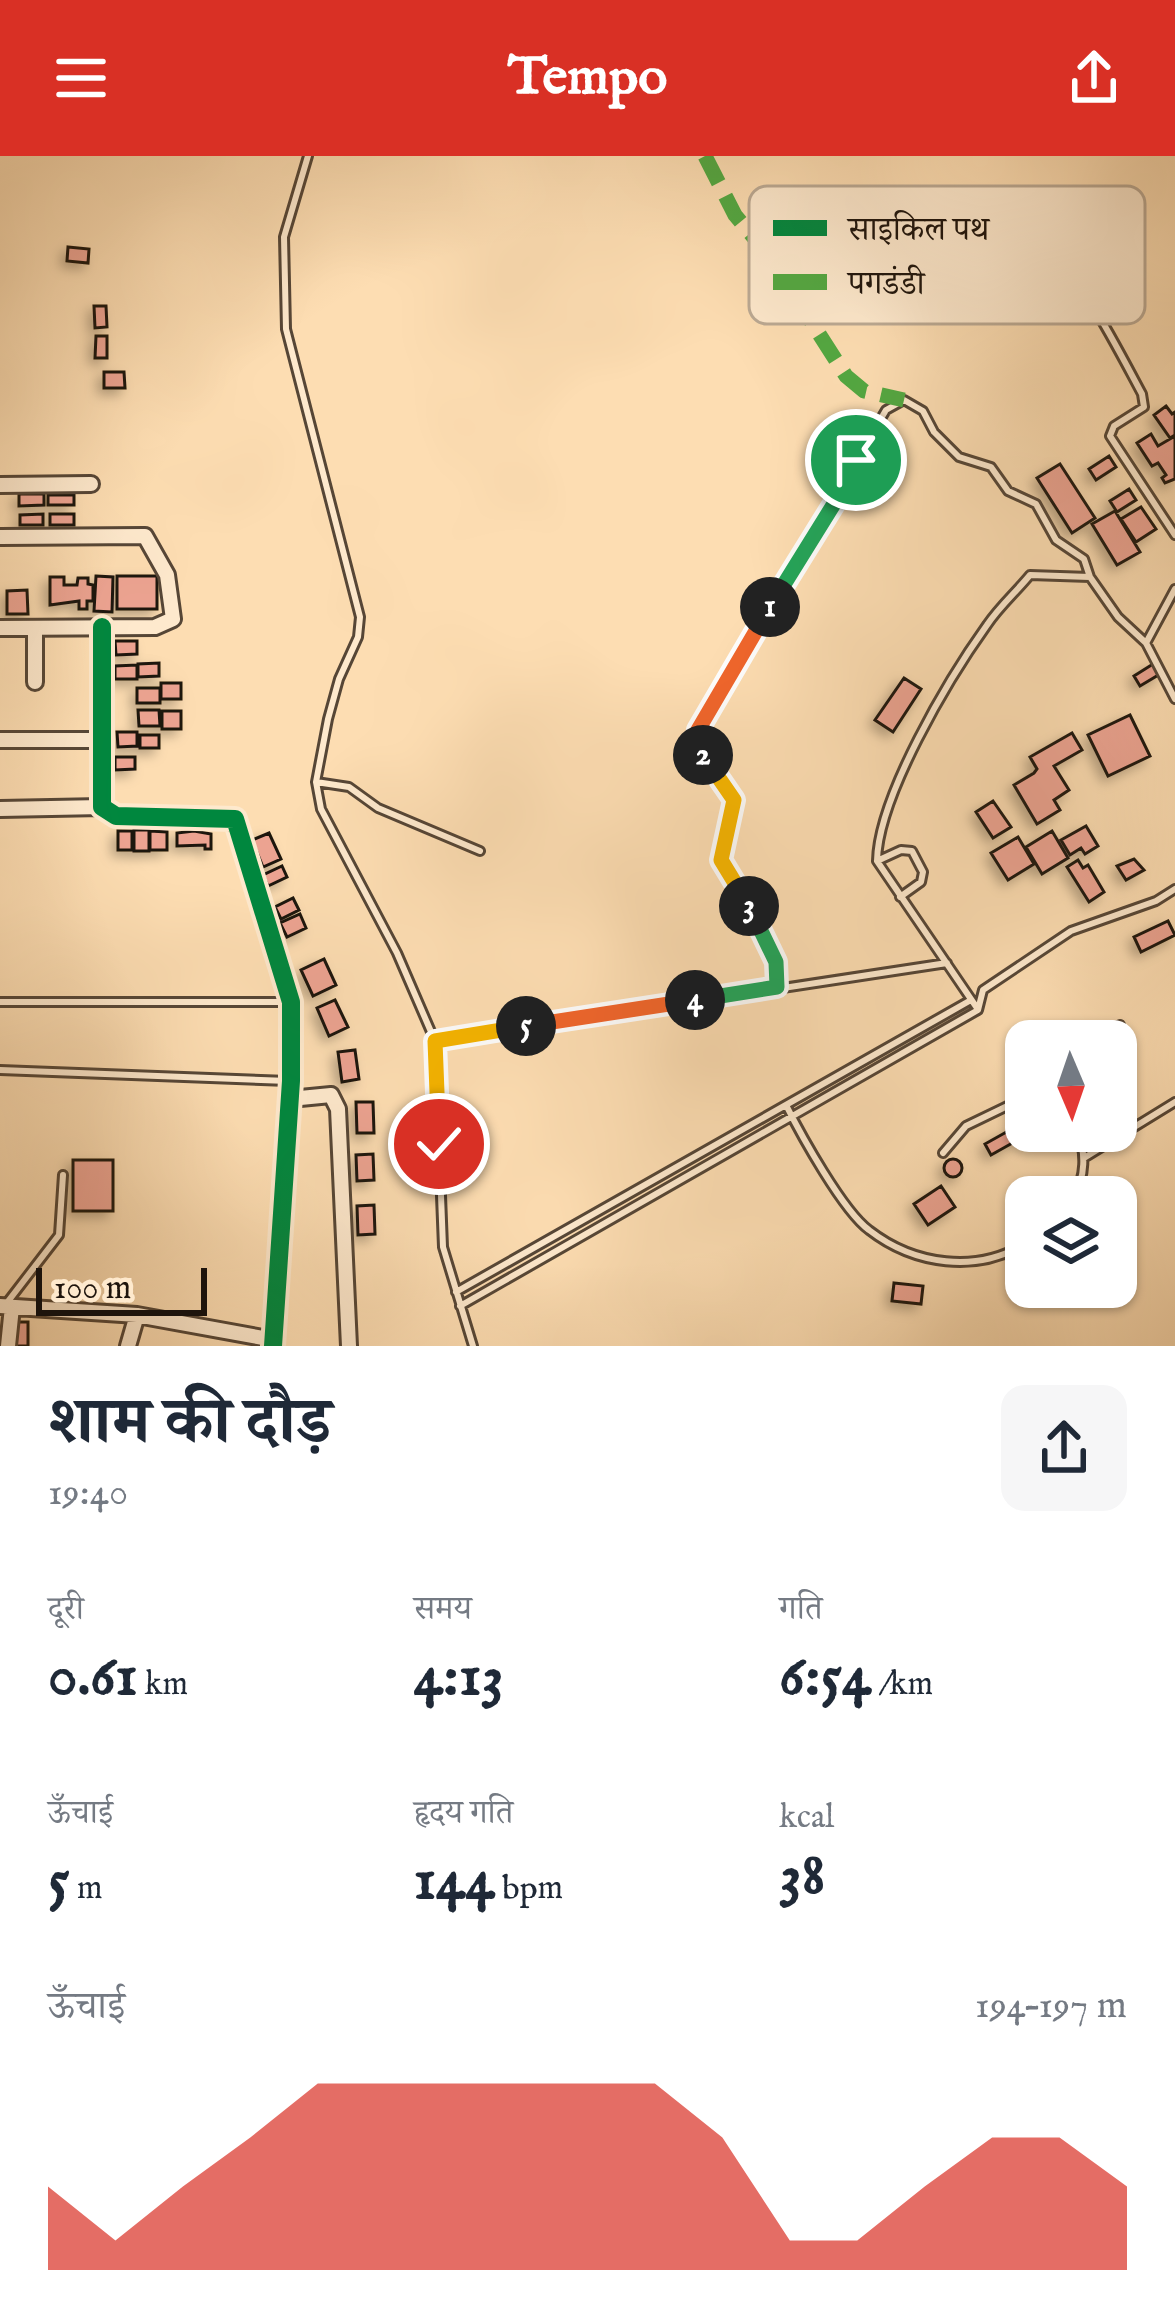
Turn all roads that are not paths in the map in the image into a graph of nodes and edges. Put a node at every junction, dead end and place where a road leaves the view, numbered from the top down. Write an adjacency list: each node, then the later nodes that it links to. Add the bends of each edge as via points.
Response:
1 (308, 156): 17 (lane, via 284,237 286,329 360,617)
2 (1102, 324): 5 (lane, via 1144,407 1110,436)
3 (91, 484): 4 (street)
4 (0, 485)
5 (1175, 535)
6 (0, 537): 9 (street, via 146,536 167,575 173,619)
7 (1090, 577): 12 (lane); 21 (lane, via 1030,575 988,624 918,738 878,839); 25 (lane, via 1036,504 1008,491 991,467 959,457 923,411 904,400 886,410 698,730 696,747 734,800 721,860 776,962)
8 (1175, 589): 12 (lane)
9 (102, 627): 11 (street); 16 (street)
10 (0, 628): 11 (street)
11 (35, 628): 13 (street)
12 (1146, 643): 14 (lane)
13 (35, 682)
14 (1175, 699)
15 (0, 740): 16 (street)
16 (101, 740): 18 (street)
17 (316, 782): 20 (lane, via 349,787 394,816); 30 (lane, via 320,809)
18 (102, 807): 19 (street); 28 (street, via 116,816 235,819)
19 (0, 809)
20 (480, 851)
21 (877, 862): 23 (lane); 23 (lane, via 912,851 921,882)
22 (1175, 889): 29 (lane, via 1071,931 983,990)
23 (900, 897): 24 (lane)
24 (946, 962): 25 (lane); 26 (lane)
25 (777, 987): 30 (lane)
26 (971, 1000): 29 (lane); 35 (lane)
27 (0, 1002): 28 (lane)
28 (291, 1002): 32 (street)
29 (979, 1010): 37 (lane)
30 (435, 1041): 44 (lane, via 443,1246)
31 (0, 1070): 32 (lane)
32 (291, 1082): 33 (street)
33 (290, 1099): 48 (street); 51 (street, via 331,1095 338,1109)
34 (1175, 1102): 40 (lane)
35 (786, 1105): 37 (lane); 44 (lane)
36 (1005, 1107): 39 (lane, via 966,1126)
37 (791, 1116): 43 (lane, via 865,1228 957,1265); 46 (lane)
38 (1082, 1152): 40 (lane)
39 (944, 1153)
40 (1084, 1158): 42 (lane)
41 (63, 1174): 45 (lane, via 59,1235)
42 (1082, 1176)
43 (1005, 1254)
44 (456, 1292): 46 (lane)
45 (5, 1306): 47 (street); 49 (street)
46 (460, 1306): 52 (lane)
47 (137, 1315): 48 (street); 50 (street)
48 (274, 1343)
49 (8, 1346)
50 (128, 1346)
51 (349, 1346)
52 (472, 1346)

